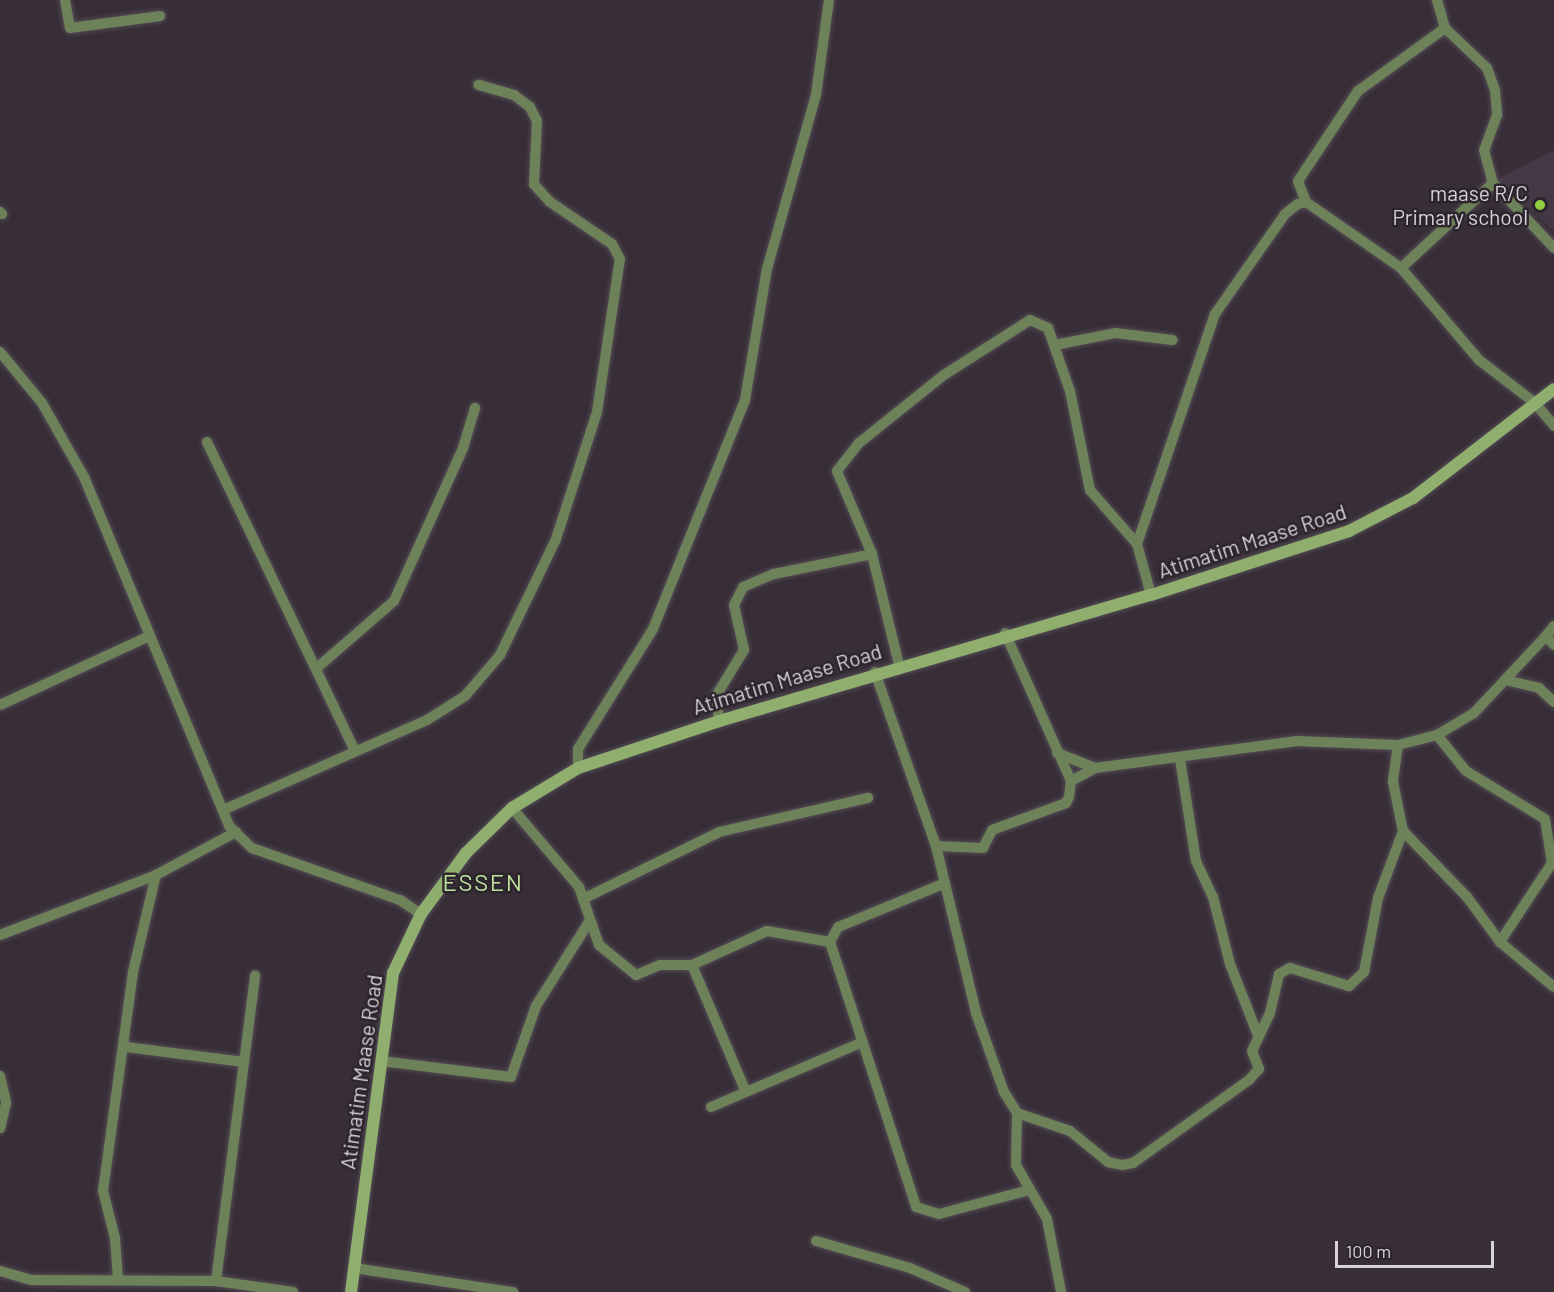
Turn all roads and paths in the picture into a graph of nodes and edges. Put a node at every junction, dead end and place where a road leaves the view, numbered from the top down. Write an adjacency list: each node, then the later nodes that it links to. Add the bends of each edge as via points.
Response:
1 (64, 0): 4 (street, via 69,28)
2 (830, 0): 39 (street, via 824,56 767,269 745,400 653,629 578,748)
3 (1437, 0): 5 (street)
4 (160, 16)
5 (1445, 28): 7 (street, via 1487,68 1495,90 1497,115 1485,150); 8 (street, via 1358,91 1298,181)
6 (478, 85): 36 (street, via 514,95 530,106 537,121 534,184 550,201 612,244 620,259 604,376 556,539 500,655 465,696 427,720)
7 (1493, 183): 9 (street); 10 (street)
8 (1306, 202): 10 (street); 19 (street, via 1285,214 1215,314)
9 (1554, 248)
10 (1401, 268): 15 (street, via 1479,360)
11 (1173, 340): 12 (street, via 1115,333)
12 (1055, 345): 19 (street, via 1090,490); 20 (street, via 1048,328 1029,320 944,375 859,442 837,477)
13 (0, 352): 25 (street, via 64,438)
14 (1554, 389): 15 (main road, Atimatim Maase Road)
15 (1535, 403): 17 (street); 21 (main road, Atimatim Maase Road, via 1384,516 1292,552)
16 (475, 408): 28 (street, via 464,448 394,601)
17 (1554, 426)
18 (207, 442): 28 (street)
19 (1137, 544): 21 (street)
20 (872, 554): 27 (street); 33 (street, via 774,574 743,587 734,605 744,650 716,696)
21 (1151, 595): 23 (main road, Atimatim Maase Road)
22 (1554, 626): 24 (street)
23 (1005, 633): 27 (main road, Atimatim Maase Road); 37 (street)
24 (1546, 636): 26 (street); 30 (street)
25 (147, 638): 32 (street); 44 (street)
26 (1554, 645)
27 (899, 665): 29 (main road, Atimatim Maase Road)
28 (318, 667): 36 (street)
29 (875, 672): 33 (main road, Atimatim Maase Road); 47 (street)
30 (1505, 680): 31 (street, via 1539,688); 34 (street, via 1474,713)
31 (1554, 702)
32 (0, 705)
33 (719, 721): 39 (main road, Atimatim Maase Road)
34 (1437, 735): 35 (street); 48 (street, via 1466,771 1545,819)
35 (1398, 745): 38 (street, via 1297,741); 45 (street, via 1393,782)
36 (354, 749): 44 (street)
37 (1057, 753): 40 (street); 41 (street)
38 (1179, 759): 40 (street); 60 (street, via 1185,822 1196,861 1213,897 1230,964)
39 (578, 768): 43 (main road, Atimatim Maase Road)
40 (1095, 768): 41 (street)
41 (1071, 781): 47 (street, via 1066,803 992,830 983,848)
42 (868, 798): 51 (street, via 719,832)
43 (512, 808): 51 (street, via 568,871); 52 (main road, Atimatim Maase Road, via 466,853)
44 (223, 810): 46 (street)
45 (1403, 831): 56 (street, via 1467,897); 60 (street, via 1378,898 1375,935 1359,981 1343,985 1284,970)
46 (236, 832): 49 (street); 52 (street, via 252,848 400,900)
47 (936, 846): 50 (street)
48 (1553, 863): 56 (street)
49 (156, 875): 54 (street); 62 (street, via 133,972)
50 (943, 884): 55 (street, via 838,927); 68 (street, via 976,1013 1004,1092)
51 (583, 899): 53 (street)
52 (421, 914): 63 (main road, Atimatim Maase Road, via 393,973)
53 (589, 922): 57 (street, via 599,945 636,975 660,965); 63 (street, via 536,1006 511,1077)
54 (0, 935)
55 (830, 942): 57 (street, via 766,932); 61 (street)
56 (1500, 942): 59 (street)
57 (692, 965): 66 (street)
58 (255, 975): 64 (street)
59 (1554, 987)
60 (1257, 1033): 68 (street, via 1252,1051 1257,1073 1133,1162 1108,1162 1070,1131)
61 (863, 1042): 66 (street); 70 (street, via 916,1207 939,1214)
62 (126, 1047): 64 (street); 74 (street, via 102,1203 116,1238)
63 (381, 1061): 72 (main road, Atimatim Maase Road)
64 (244, 1062): 75 (street)
65 (0, 1076): 69 (street, via 6,1103)
66 (745, 1090): 67 (street)
67 (711, 1107)
68 (1017, 1113): 70 (street, via 1014,1157)
69 (0, 1128)
70 (1029, 1190): 80 (street, via 1047,1219)
71 (816, 1241): 79 (street, via 910,1268)
72 (354, 1268): 77 (main road, Atimatim Maase Road); 78 (street)
73 (0, 1271): 74 (street, via 32,1280)
74 (118, 1279): 75 (street)
75 (216, 1281): 76 (street)
76 (293, 1292)
77 (351, 1292)
78 (513, 1292)
79 (965, 1292)
80 (1061, 1292)

